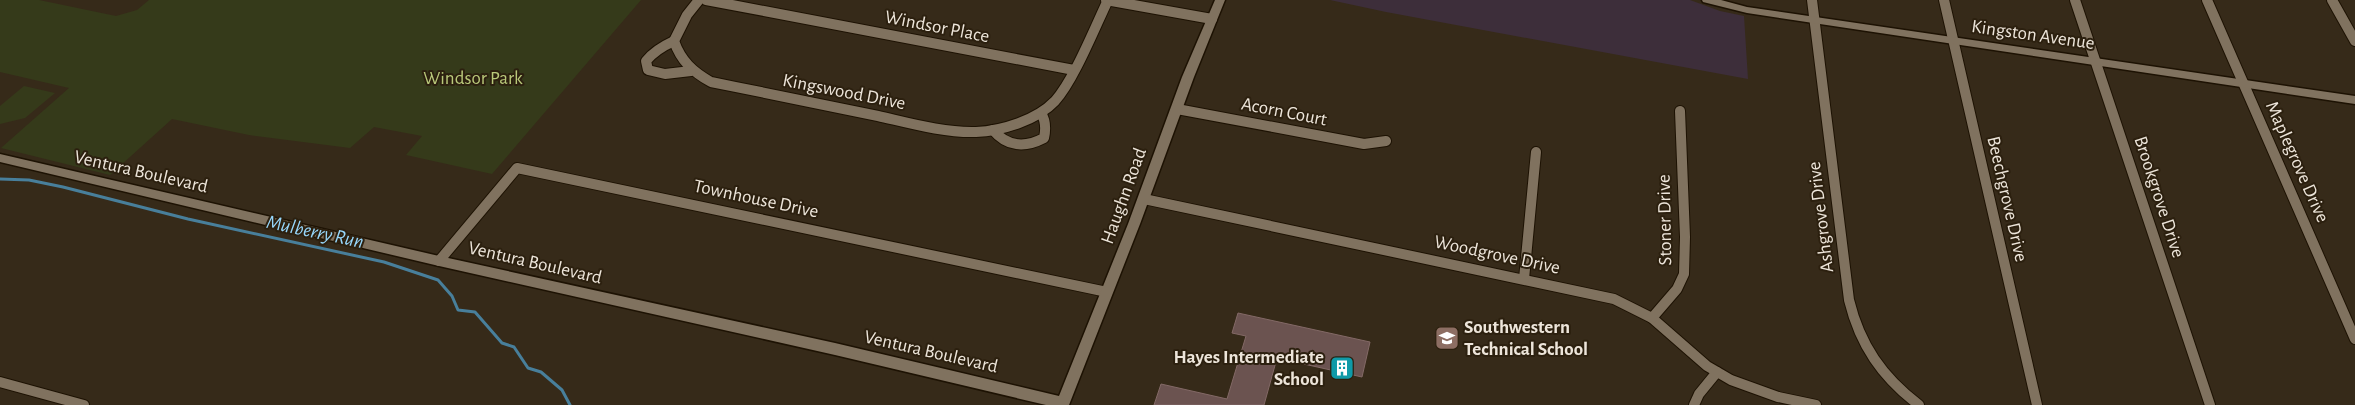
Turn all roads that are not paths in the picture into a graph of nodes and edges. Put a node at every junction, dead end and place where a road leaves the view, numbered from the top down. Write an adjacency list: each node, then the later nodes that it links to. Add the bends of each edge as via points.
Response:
1 (699, 0): 14 (street)
2 (706, 0): 17 (street, Windsor Place)
3 (1107, 0): 11 (street); 17 (street, Kingswood Drive)
4 (1220, 0): 11 (street, Haughn Road)
5 (1708, 0): 12 (street, Kingston Avenue, via 1747,10)
6 (1812, 0): 12 (street, Ashgrove Drive)
7 (1944, 0): 13 (street, Beechgrove Drive)
8 (2075, 0): 16 (street, Brookgrove Drive)
9 (2207, 0): 19 (street, Maplegrove Drive)
10 (2332, 0): 15 (street)
11 (1212, 19): 21 (street, Haughn Road)
12 (1815, 20): 13 (street, Kingston Avenue); 40 (street, Ashgrove Drive, via 1854,325 1876,364)
13 (1953, 40): 16 (street, Kingston Avenue); 41 (street, Beechgrove Drive)
14 (674, 41): 18 (street, Kingswood Drive, via 681,59); 18 (street, via 654,53 646,67 652,72 665,74)
15 (2355, 41)
16 (2095, 62): 19 (street, Kingston Avenue); 42 (street, Brookgrove Drive)
17 (1074, 70): 23 (street, Kingswood Drive, via 1062,92)
18 (691, 71): 24 (street, Kingswood Drive, via 711,82 728,86 935,128 967,132)
19 (2244, 83): 20 (street, Kingston Avenue); 33 (street, Maplegrove Drive)
20 (2355, 100)
21 (1177, 108): 25 (street, Acorn Court, via 1345,141 1364,144); 28 (street, Haughn Road)
22 (1680, 111): 32 (street, Stoner Drive, via 1686,237 1684,274 1677,289)
23 (1041, 113): 24 (street, Kingswood Drive); 24 (street, via 1046,131 1044,138 1032,144 1009,143)
24 (993, 130)
25 (1386, 141)
26 (1536, 152): 30 (street)
27 (0, 158): 29 (street, Ventura Boulevard)
28 (1144, 199): 30 (street, Woodgrove Drive); 31 (street, Haughn Road)
29 (439, 261): 31 (street, Townhouse Drive, via 517,168); 36 (street, Ventura Boulevard, via 826,347)
30 (1524, 279): 32 (street, Woodgrove Drive, via 1614,299)
31 (1107, 292): 36 (street, Haughn Road)
32 (1652, 318): 34 (street, Woodgrove Drive)
33 (2355, 339)
34 (1717, 372): 38 (street); 39 (street, Woodgrove Drive, via 1762,393)
35 (0, 382): 37 (street)
36 (1062, 404)
37 (84, 405)
38 (1694, 405)
39 (1816, 405)
40 (1919, 405)
41 (2036, 405)
42 (2210, 405)

